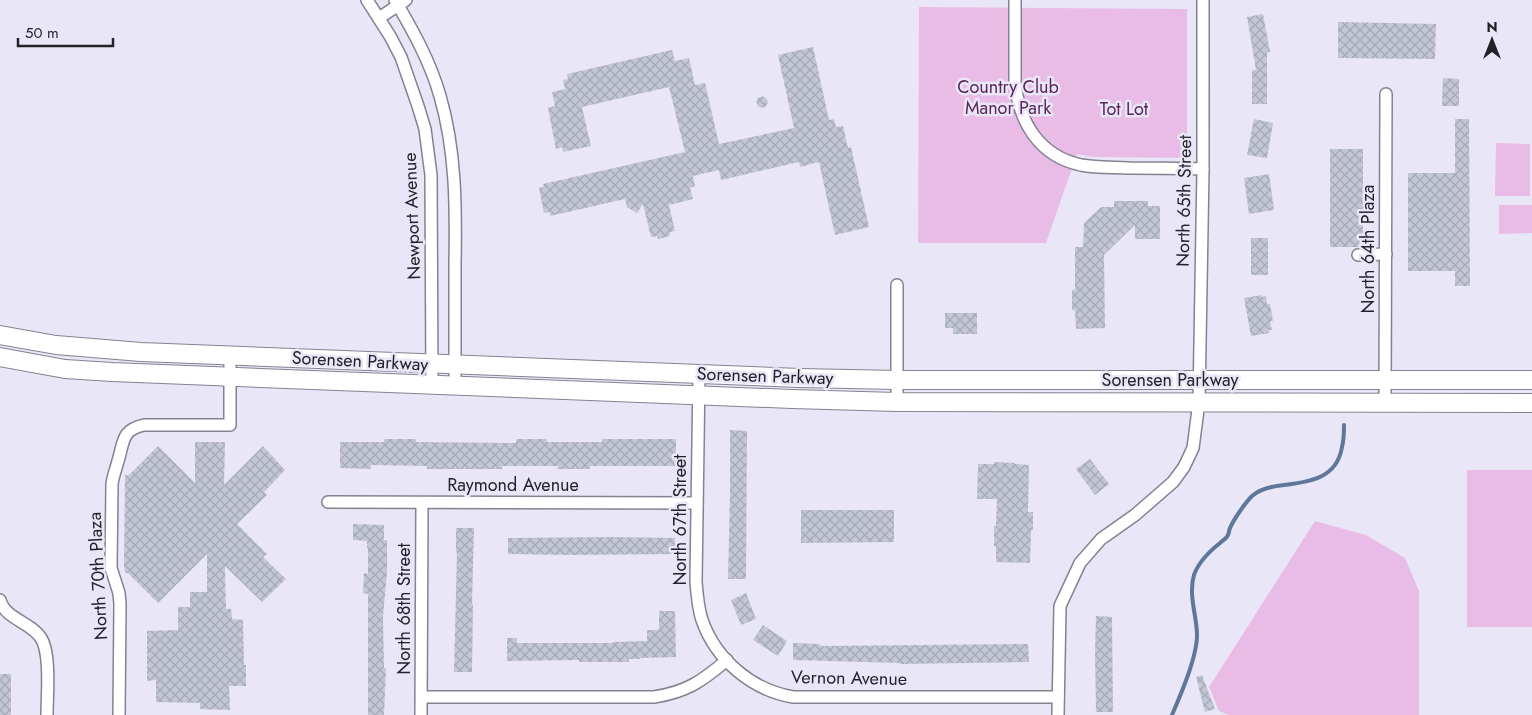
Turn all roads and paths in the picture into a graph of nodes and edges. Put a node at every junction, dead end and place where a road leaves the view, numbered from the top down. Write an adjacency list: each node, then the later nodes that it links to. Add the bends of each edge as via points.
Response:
1 (366, 0): 5 (street, Newport Avenue)
2 (1015, 0): 7 (street, via 1016,95 1025,123 1042,145 1069,162 1082,165)
3 (1203, 0): 7 (street, North 65th Street)
4 (400, 2): 5 (street); 15 (street, via 430,66 450,143 456,194)
5 (379, 18): 14 (street, Newport Avenue, via 401,57 425,128 429,152)
6 (1386, 94): 8 (street, North 64th Plaza)
7 (1203, 169): 19 (street, North 65th Street)
8 (1386, 254): 9 (street); 20 (street, North 64th Plaza)
9 (1358, 255)
10 (897, 284): 18 (street)
11 (0, 335): 12 (main road, Sorensen Parkway, via 56,346)
12 (230, 355): 14 (main road, Sorensen Parkway); 17 (street, North 70th Plaza)
13 (0, 357): 17 (main road, Sorensen Parkway, via 65,369)
14 (432, 364): 15 (main road, Sorensen Parkway); 22 (street, Newport Avenue)
15 (455, 365): 16 (main road, Sorensen Parkway); 23 (street)
16 (699, 374): 18 (main road, Sorensen Parkway); 24 (street, North 67th Street)
17 (230, 377): 22 (main road, Sorensen Parkway); 37 (street, North 70th Plaza, via 230,425 144,425 127,432 123,439 112,484 111,568 120,604)
18 (897, 380): 19 (main road, Sorensen Parkway); 25 (street)
19 (1200, 380): 20 (main road, Sorensen Parkway); 26 (street, North 65th Street)
20 (1385, 380): 21 (main road, Sorensen Parkway); 27 (street, North 64th Plaza)
21 (1532, 380)
22 (432, 384): 23 (main road, Sorensen Parkway)
23 (455, 385): 24 (main road, Sorensen Parkway)
24 (699, 395): 25 (main road, Sorensen Parkway); 31 (street, North 67th Street)
25 (897, 402): 26 (main road, Sorensen Parkway)
26 (1199, 402): 27 (main road, Sorensen Parkway); 35 (street, North 65th Street, via 1193,448 1173,482 1101,539 1080,563 1060,606)
27 (1385, 403): 28 (main road, Sorensen Parkway)
28 (1532, 403)
29 (328, 502): 30 (street, Raymond Avenue)
30 (422, 503): 31 (street, Raymond Avenue); 34 (street, North 68th Street)
31 (698, 503): 33 (street, North 67th Street, via 698,603 708,634)
32 (0, 600): 36 (street, via 8,613 35,630 44,643 48,678)
33 (727, 660): 34 (street, via 700,682 684,690 654,697); 35 (street, Vernon Avenue, via 758,685 793,697)
34 (422, 697): 38 (street, North 68th Street)
35 (1058, 697): 39 (street, North 65th Street)
36 (47, 715)
37 (119, 715)
38 (421, 715)
39 (1058, 715)

